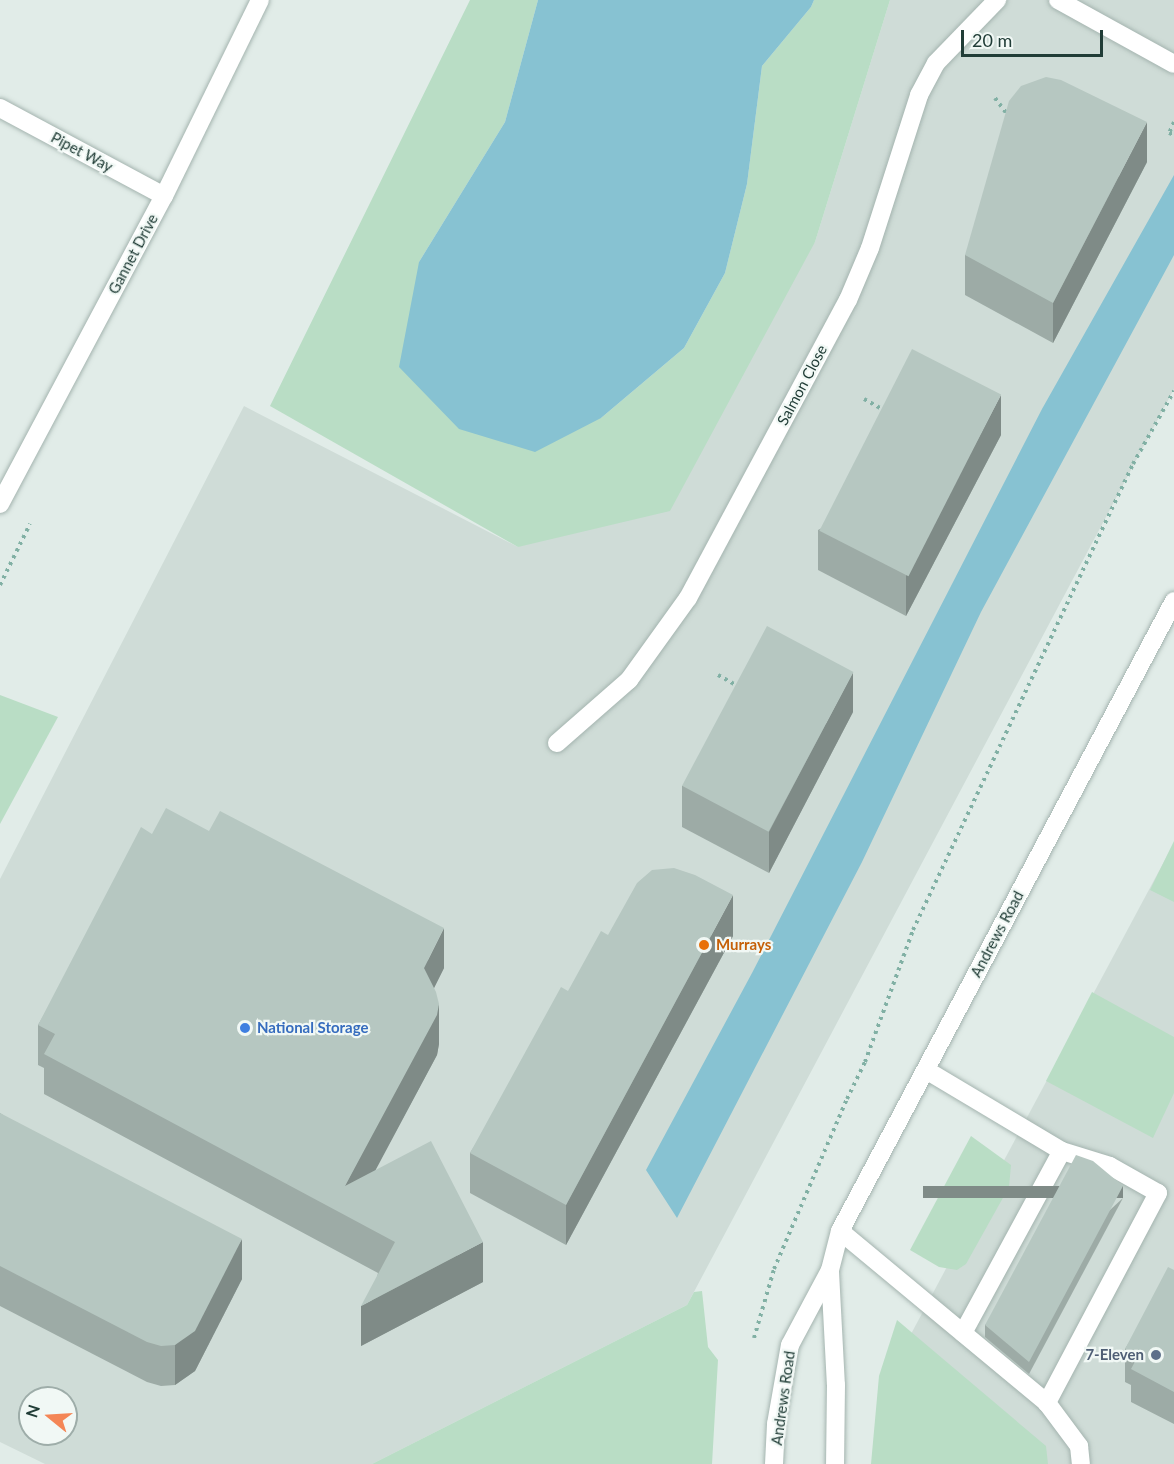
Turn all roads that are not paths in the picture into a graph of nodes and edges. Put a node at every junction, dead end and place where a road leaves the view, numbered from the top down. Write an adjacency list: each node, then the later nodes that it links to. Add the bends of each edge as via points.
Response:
1 (260, 0): 6 (street, Gannet Drive)
2 (997, 0): 9 (street, Salmon Close, via 936,63 919,95 870,248 848,300 688,598 629,680)
3 (1058, 0): 4 (street)
4 (1174, 64)
5 (0, 108): 6 (street, Pipet Way)
6 (164, 196): 7 (street, Gannet Drive)
7 (0, 504)
8 (1174, 601): 10 (street, Andrews Road)
9 (557, 743)
10 (926, 1070): 11 (street); 12 (street, Andrews Road)
11 (1062, 1150): 14 (street); 15 (street, via 1110,1166 1158,1193)
12 (840, 1231): 13 (street, Andrews Road); 14 (street)
13 (830, 1270): 16 (street, Andrews Road, via 790,1345 776,1424); 17 (street, Andrews Road, via 836,1385)
14 (963, 1333): 15 (street)
15 (1047, 1403): 18 (street, via 1078,1446)
16 (774, 1464)
17 (835, 1464)
18 (1081, 1464)

